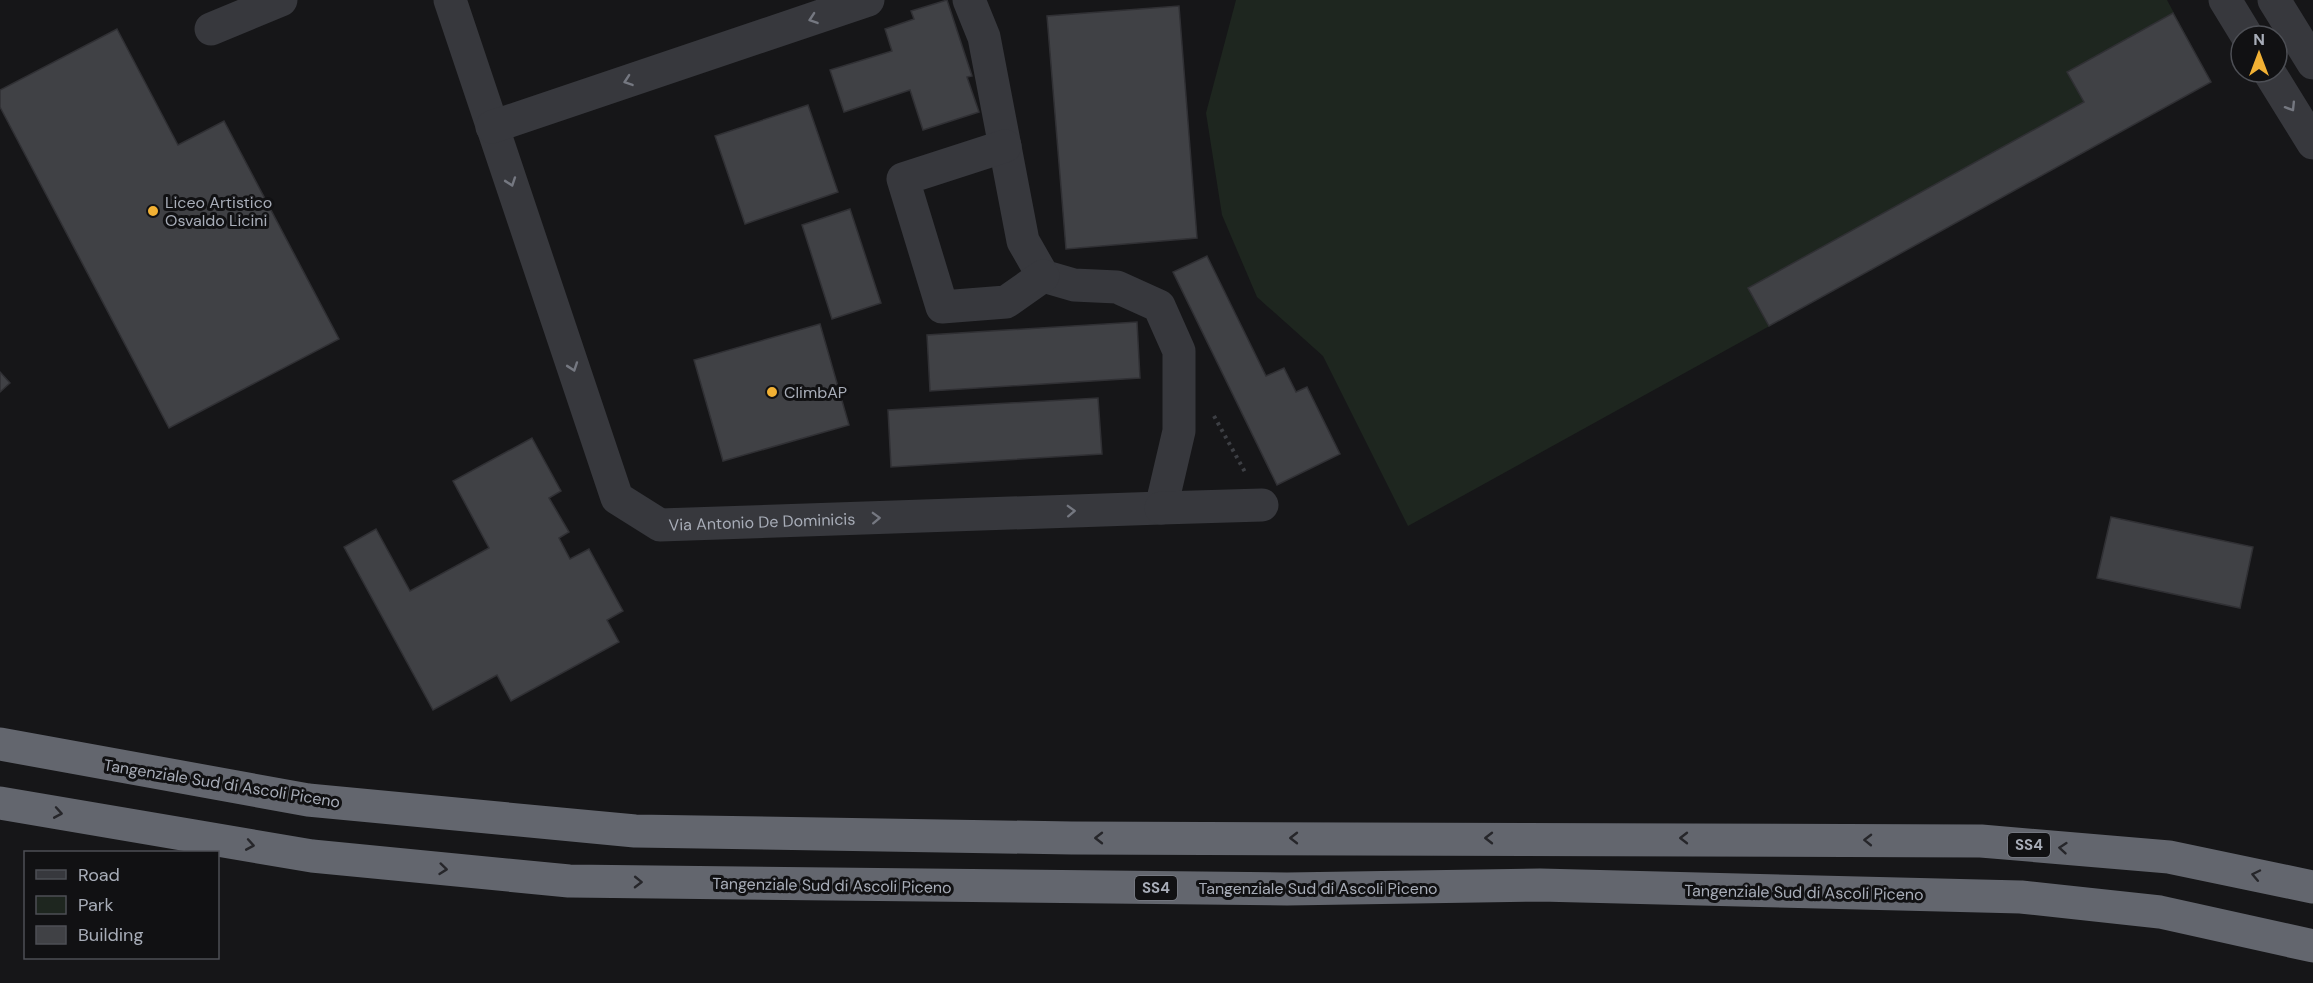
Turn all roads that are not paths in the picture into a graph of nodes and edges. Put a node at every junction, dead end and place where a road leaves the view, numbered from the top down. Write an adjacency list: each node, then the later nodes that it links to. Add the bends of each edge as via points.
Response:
1 (280, 0): 8 (street)
2 (450, 0): 11 (street, Via Antonio De Dominicis)
3 (868, 0): 11 (street, one-way to 11)
4 (969, 0): 13 (street, via 984,37)
5 (2225, 0): 7 (street)
6 (2274, 0): 9 (street)
7 (2240, 24)
8 (211, 29)
9 (2313, 63)
10 (2276, 84): 12 (street, one-way to 12)
11 (492, 127): 16 (street, Via Antonio De Dominicis, one-way to 16, via 617,498 660,525)
12 (2313, 143)
13 (1005, 146): 14 (street, via 1023,241); 14 (street, via 903,179 942,307 1006,302)
14 (1043, 276): 16 (street, via 1074,285 1117,287 1159,306 1179,351 1179,431)
15 (1262, 505): 16 (street, Via Antonio De Dominicis)
16 (1161, 508)
17 (0, 744): 19 (highway, Tangenziale Sud di Ascoli Piceno / SS4, one-way to 17, via 2169,857 1980,841 1071,838 635,831 308,800)
18 (0, 803): 20 (highway, Tangenziale Sud di Ascoli Piceno / SS4, one-way to 20, via 312,856 569,881 1275,889 1540,885 2021,897 2160,912)
19 (2313, 887)
20 (2313, 946)

